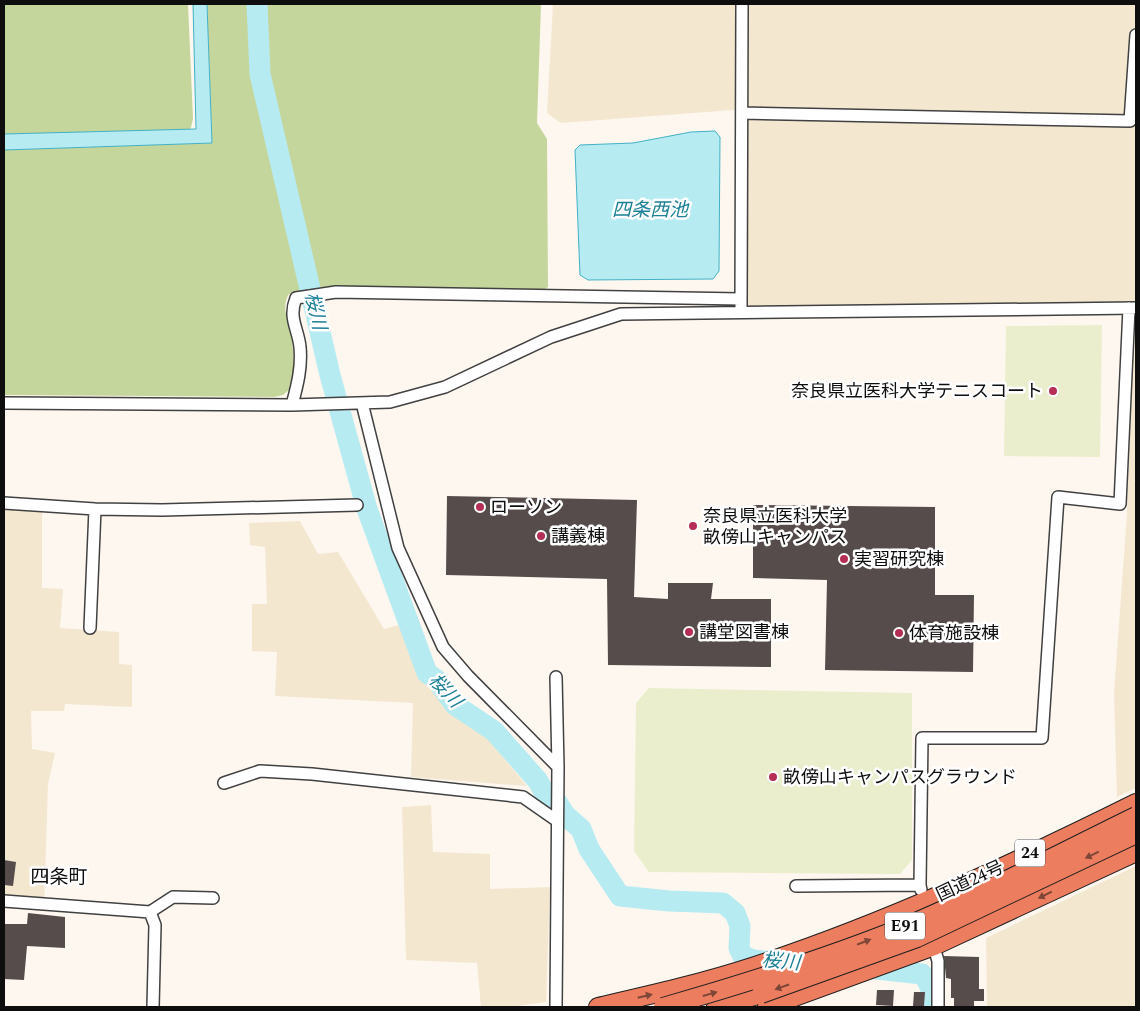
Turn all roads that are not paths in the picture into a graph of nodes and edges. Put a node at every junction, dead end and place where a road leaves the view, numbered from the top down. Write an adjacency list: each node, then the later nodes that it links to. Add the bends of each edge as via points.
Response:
1 (742, 4): 3 (street)
2 (1136, 35): 3 (street, via 1130,121)
3 (742, 113): 4 (street)
4 (741, 299): 6 (street); 9 (street, via 336,292 296,298 291,309 300,347 300,376)
5 (1132, 308): 6 (street); 22 (street, via 1120,504 1058,497 1042,738 922,738)
6 (741, 313): 8 (street, via 622,314 552,337 445,387 390,402)
7 (4, 403): 9 (street)
8 (362, 403): 9 (street); 15 (street, via 398,548 443,648)
9 (292, 405)
10 (4, 503): 12 (street)
11 (357, 505): 12 (street)
12 (95, 509): 13 (street)
13 (90, 628)
14 (556, 677): 15 (street)
15 (558, 768): 19 (street)
16 (224, 783): 19 (street, via 260,771 523,797)
17 (1136, 803): 26 (highway, 国道24号 / 24)
18 (1136, 816): 33 (highway, E91, one-way to 18, bridge, via 820,958 912,923)
19 (556, 820): 31 (street)
20 (1136, 834): 29 (highway, E91, one-way to 29, bridge, via 917,938)
21 (1136, 852): 28 (highway, 24, one-way to 28)
22 (920, 884): 23 (street); 26 (street)
23 (796, 886)
24 (213, 898): 27 (street, via 172,897)
25 (4, 901): 27 (street)
26 (922, 903): 28 (street); 32 (highway, 国道24号 / 24, one-way to 26, via 754,966)
27 (150, 912): 30 (street, via 155,926)
28 (934, 946): 29 (highway, 24); 36 (street, via 938,962)
29 (764, 1001): 34 (highway, E91); 35 (highway)
30 (153, 1007)
31 (556, 1007)
32 (598, 1007)
33 (663, 1007)
34 (716, 1007)
35 (729, 1007)
36 (938, 1007)

